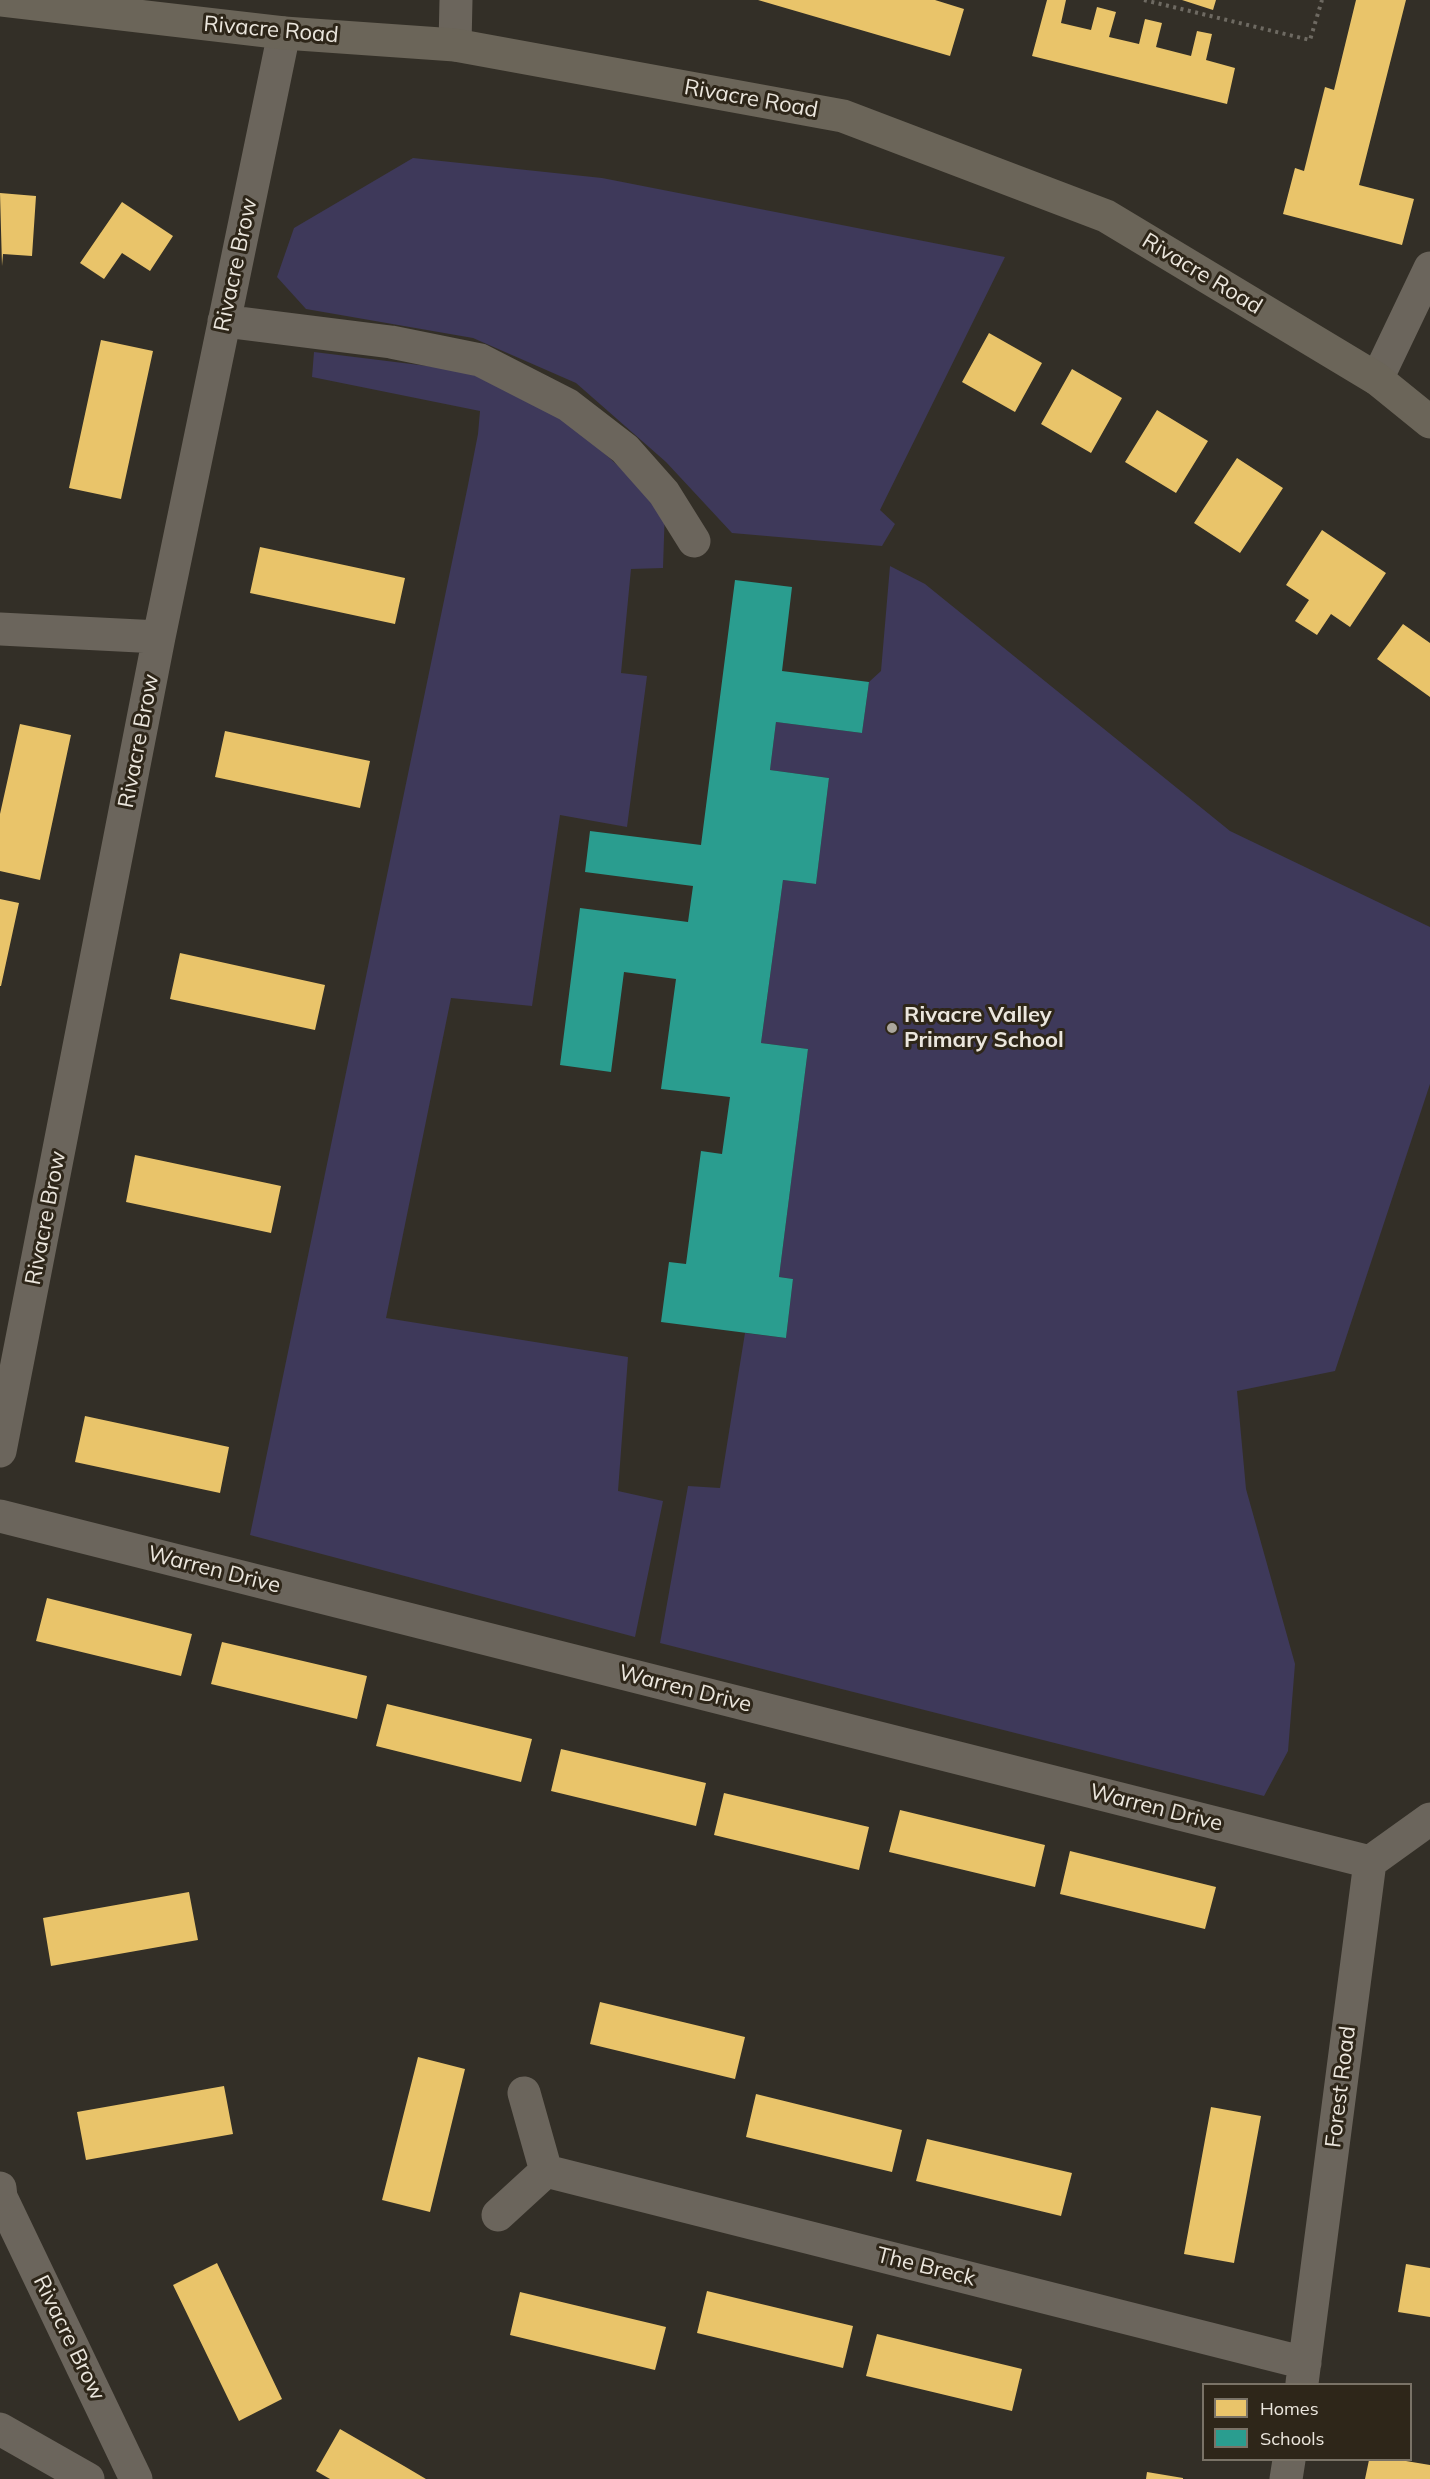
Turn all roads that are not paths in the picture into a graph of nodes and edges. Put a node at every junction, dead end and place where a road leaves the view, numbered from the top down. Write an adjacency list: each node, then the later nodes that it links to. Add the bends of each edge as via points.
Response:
1 (0, 0): 3 (main road, Rivacre Road)
2 (456, 0): 4 (street)
3 (284, 33): 4 (main road, Rivacre Road); 6 (street, Rivacre Brow)
4 (455, 45): 7 (main road, Rivacre Road, via 843,116 1106,216)
5 (1430, 268): 7 (street)
6 (224, 321): 9 (street, via 391,342 480,360 568,405 625,449 664,493); 11 (street, Rivacre Brow)
7 (1377, 379): 8 (main road, Rivacre Road)
8 (1430, 422)
9 (694, 541)
10 (0, 629): 11 (street)
11 (159, 637): 12 (street, Rivacre Brow)
12 (0, 1451)
13 (0, 1516): 15 (street, Warren Drive)
14 (1430, 1819): 15 (street)
15 (1370, 1862): 20 (street, Forest Road)
16 (524, 2093): 17 (street)
17 (546, 2171): 19 (street); 20 (street, The Breck)
18 (0, 2194): 24 (street, Rivacre Brow)
19 (498, 2215)
20 (1303, 2374)
21 (0, 2428): 23 (street)
22 (1289, 2461): 25 (street)
23 (88, 2479)
24 (136, 2479)
25 (1286, 2479)

